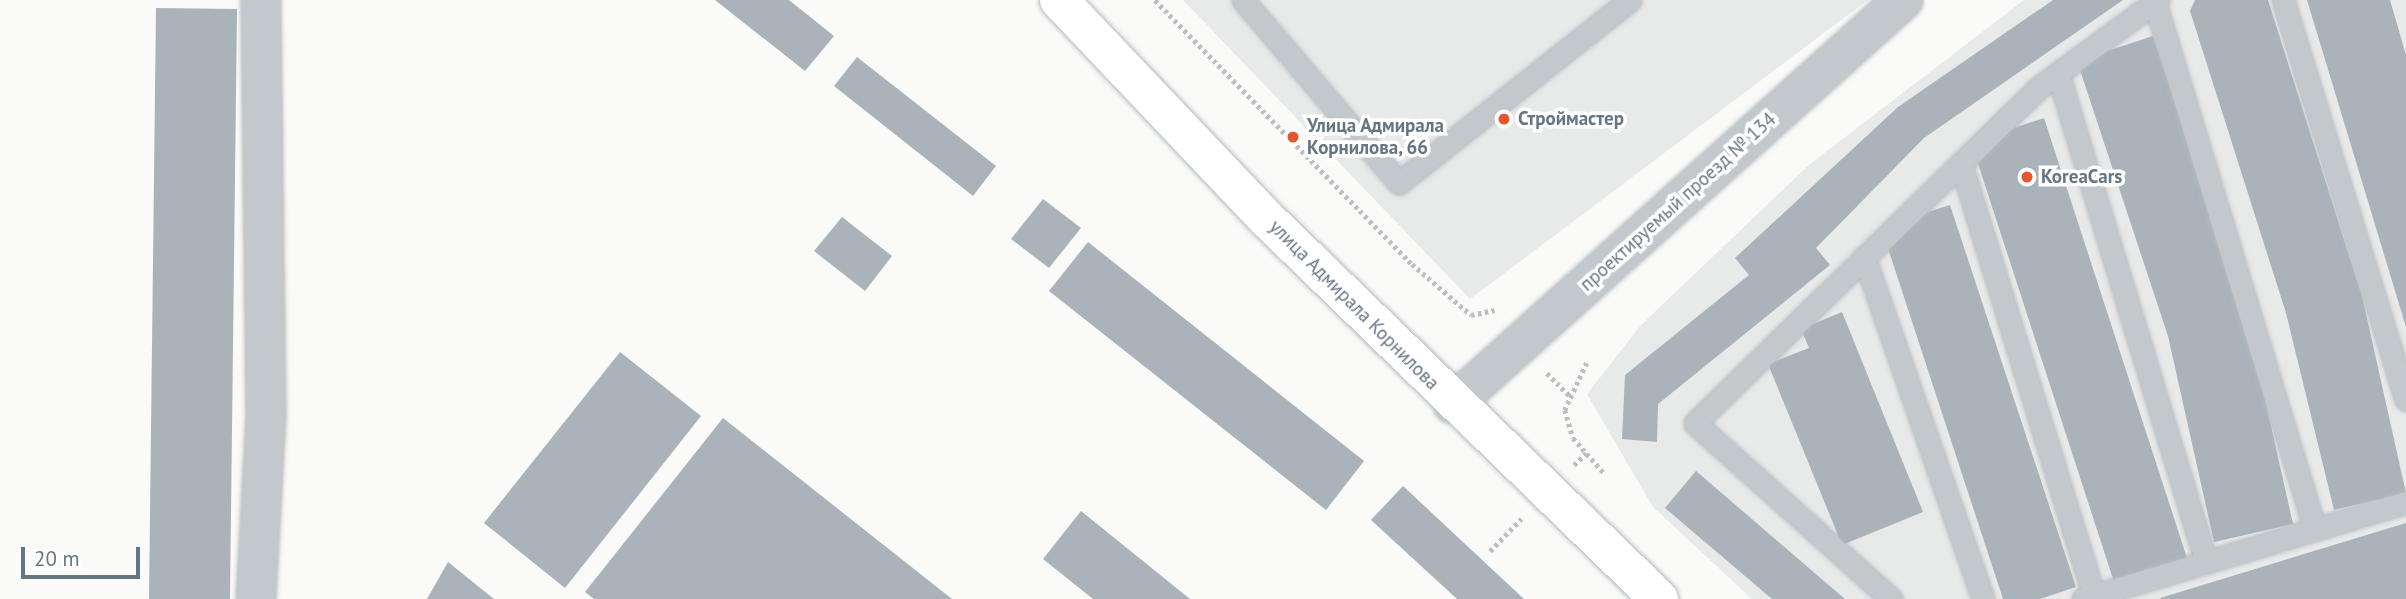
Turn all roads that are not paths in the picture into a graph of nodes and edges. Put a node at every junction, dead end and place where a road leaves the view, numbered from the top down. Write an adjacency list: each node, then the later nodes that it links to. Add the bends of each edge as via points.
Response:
1 (261, 0): 17 (street, via 266,416)
2 (1059, 0): 12 (main road, улица Адмирала Корнилова)
3 (1243, 0): 4 (lane, via 1399,183)
4 (1630, 0)
5 (1903, 0): 12 (street, проектируемый проезд № 134)
6 (2283, 0): 11 (lane)
7 (2157, 1): 8 (lane); 14 (lane)
8 (2058, 74): 9 (lane); 15 (lane)
9 (1961, 164): 10 (lane); 16 (lane)
10 (1864, 257): 19 (lane, via 1695,423); 20 (lane)
11 (2406, 400)
12 (1453, 404): 18 (main road, улица Адмирала Корнилова)
13 (2406, 502): 15 (lane)
14 (2313, 523)
15 (2206, 562): 16 (lane)
16 (2089, 597)
17 (256, 599)
18 (1659, 599)
19 (1891, 599)
20 (1983, 599)

